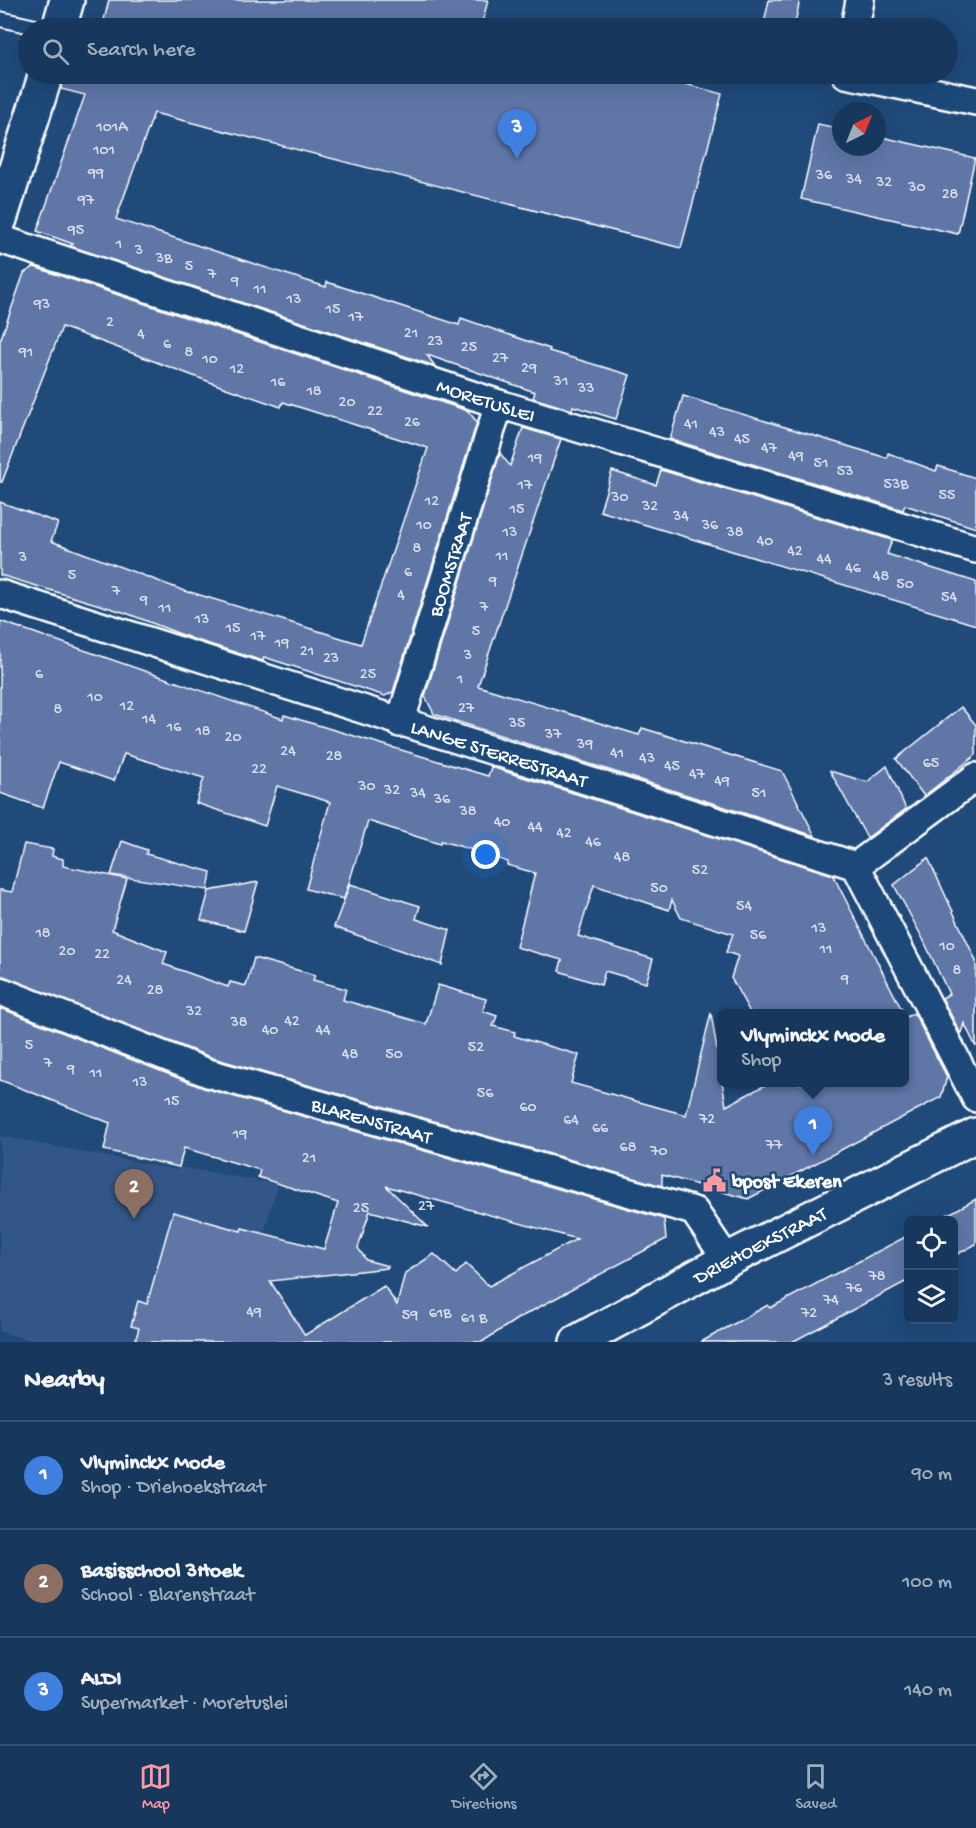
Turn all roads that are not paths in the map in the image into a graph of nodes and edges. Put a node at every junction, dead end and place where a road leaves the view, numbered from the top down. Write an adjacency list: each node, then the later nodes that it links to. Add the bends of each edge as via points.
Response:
1 (67, 0): 3 (street)
2 (860, 0): 4 (street)
3 (62, 18)
4 (857, 18)
5 (0, 19): 6 (lane)
6 (18, 23)
7 (43, 84): 10 (street)
8 (894, 84): 9 (street)
9 (976, 101)
10 (0, 219)
11 (0, 238): 12 (street, MORETUSLEI)
12 (499, 404): 13 (street, MORETUSLEI); 15 (street, BOOMSTRAAT)
13 (976, 549)
14 (0, 594): 15 (street, LANGE STERRESTRAAT)
15 (400, 723): 17 (street, LANGE STERRESTRAAT)
16 (976, 777): 17 (street)
17 (856, 866): 19 (street)
18 (0, 991): 21 (street, BLARENSTRAAT, via 208,1073 694,1211)
19 (976, 1098)
20 (976, 1135): 21 (street, DRIEHOEKSTRAAT)
21 (727, 1260): 22 (street, DRIEHOEKSTRAAT)
22 (577, 1342)

